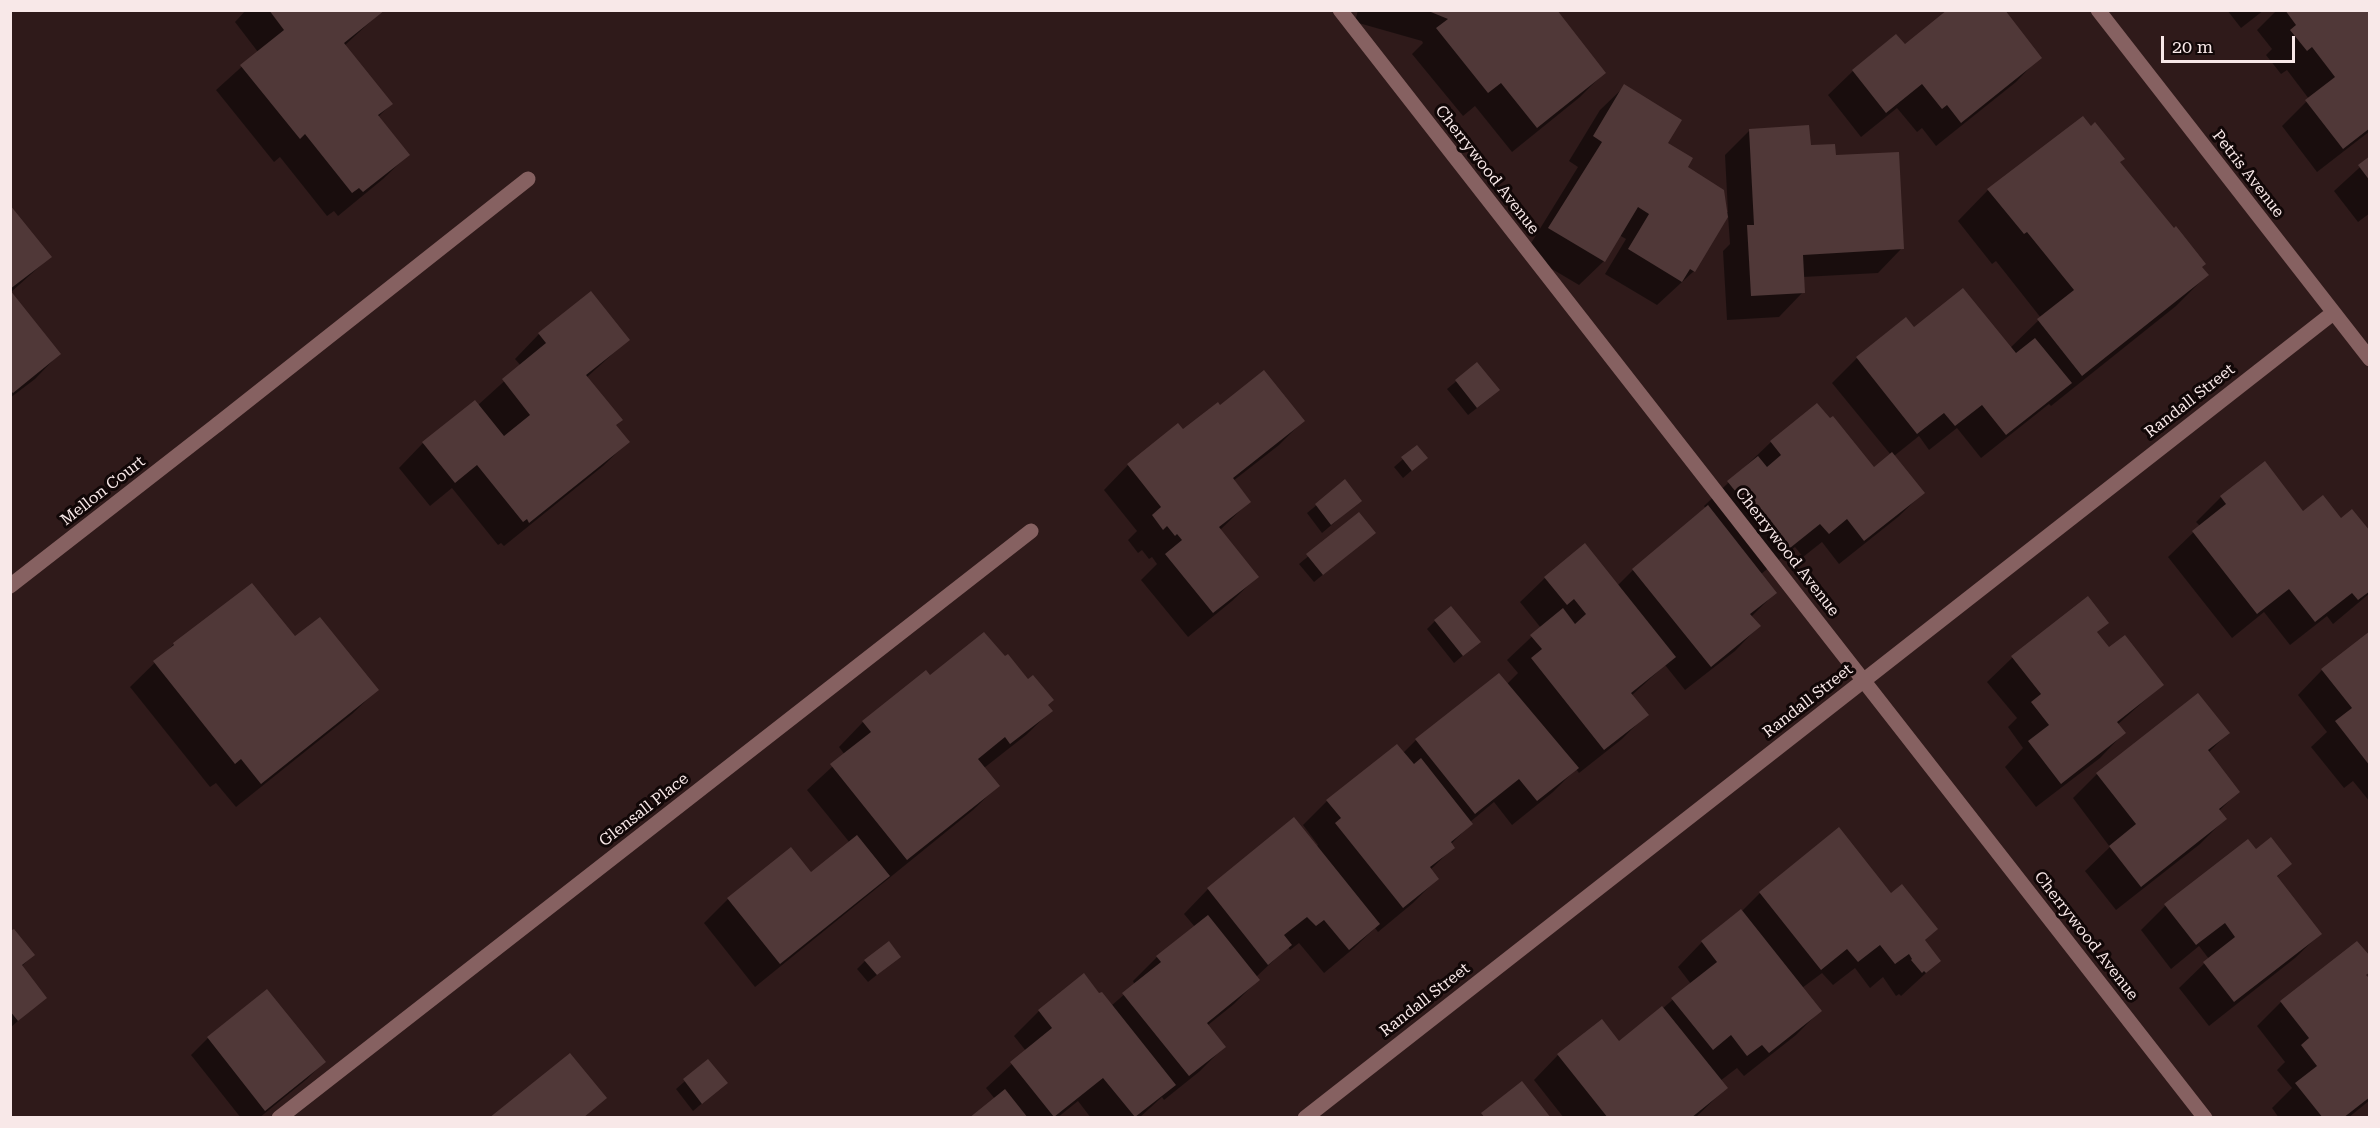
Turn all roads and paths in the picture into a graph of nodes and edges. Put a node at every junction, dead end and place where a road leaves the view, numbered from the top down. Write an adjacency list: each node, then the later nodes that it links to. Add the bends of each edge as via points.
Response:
1 (1340, 10): 8 (street, Cherrywood Avenue)
2 (2098, 10): 4 (street, Petris Avenue)
3 (528, 179): 7 (street, Mellon Court)
4 (2333, 312): 5 (street, Petris Avenue); 8 (street, Randall Street)
5 (2370, 359)
6 (1031, 531): 9 (street, Glensall Place)
7 (10, 586)
8 (1864, 680): 10 (street, Randall Street); 11 (street, Cherrywood Avenue)
9 (279, 1118)
10 (1305, 1118)
11 (2205, 1118)

